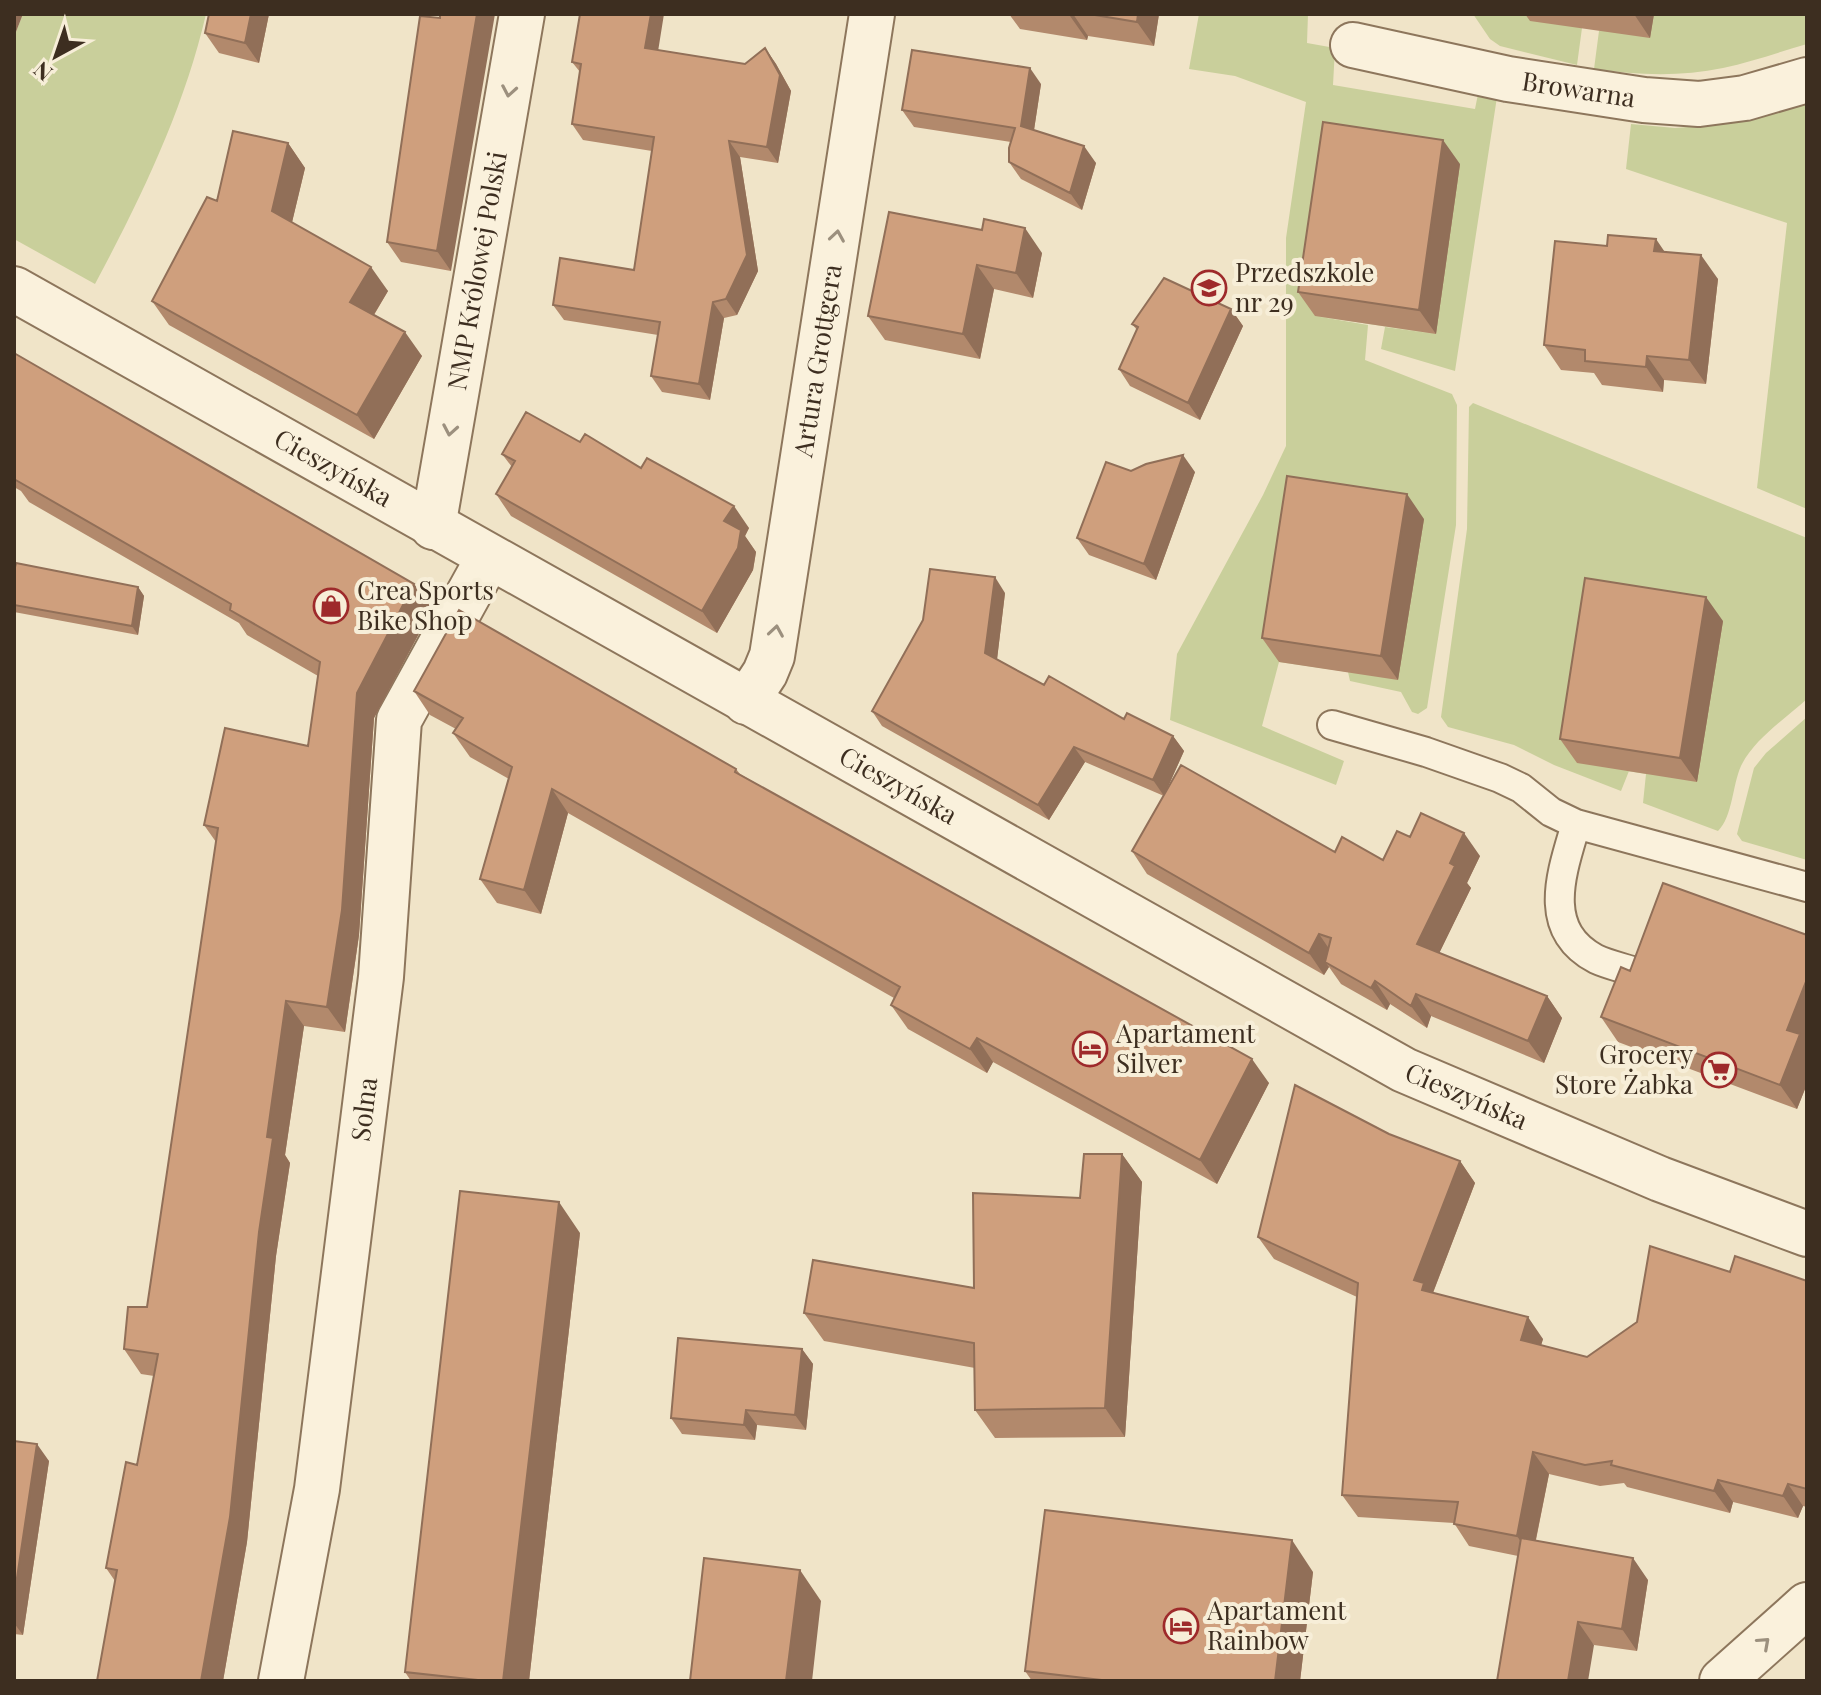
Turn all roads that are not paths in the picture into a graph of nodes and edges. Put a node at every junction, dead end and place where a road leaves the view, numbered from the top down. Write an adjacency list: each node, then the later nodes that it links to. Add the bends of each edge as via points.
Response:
1 (522, 14): 6 (street, NMP Królowej Polski, one-way to 6)
2 (872, 14): 8 (street, Artura Grottgera, one-way to 2, via 772,656)
3 (1353, 45): 4 (street, Browarna, via 1508,79 1644,100 1699,104 1745,98)
4 (1807, 80)
5 (14, 289): 6 (street, Cieszyńska)
6 (433, 527): 7 (street, Cieszyńska)
7 (489, 557): 8 (street, Cieszyńska); 15 (street, Solna, via 399,720 381,977 317,1489)
8 (746, 702): 13 (street, Cieszyńska, via 1404,1070 1660,1179)
9 (1332, 725): 10 (lane, via 1500,778)
10 (1576, 824): 11 (lane); 12 (lane, via 1559,883 1559,910 1568,933 1581,950)
11 (1807, 887)
12 (1638, 973)
13 (1807, 1234)
14 (1807, 1605): 16 (street, one-way to 14)
15 (281, 1681)
16 (1722, 1681)

